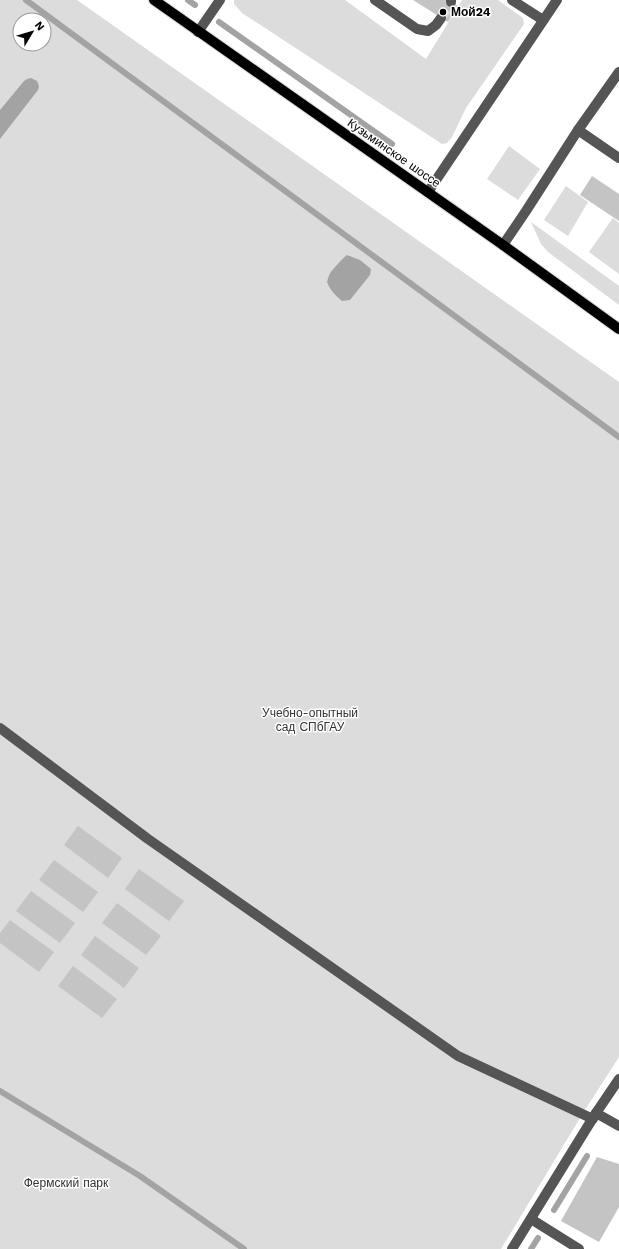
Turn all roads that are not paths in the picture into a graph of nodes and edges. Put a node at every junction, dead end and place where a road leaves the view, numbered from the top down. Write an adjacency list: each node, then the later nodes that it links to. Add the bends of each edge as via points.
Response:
1 (154, 0): 8 (main road, Кузьминское шоссе)
2 (220, 0): 8 (street)
3 (374, 0): 6 (street, via 417,29 428,31)
4 (512, 0): 7 (street)
5 (557, 0): 7 (street)
6 (441, 18)
7 (543, 20): 12 (street)
8 (198, 32): 12 (main road, Кузьминское шоссе)
9 (619, 72): 10 (street)
10 (578, 130): 11 (street); 13 (street)
11 (619, 158)
12 (428, 192): 13 (main road, Кузьминское шоссе)
13 (503, 245): 14 (main road, Кузьминское шоссе)
14 (619, 329)
15 (0, 728): 17 (street, via 148,839 458,1056)
16 (619, 1079): 17 (street)
17 (595, 1116): 18 (street); 19 (street)
18 (619, 1126)
19 (531, 1219): 20 (street); 21 (street)
20 (512, 1249)
21 (578, 1249)

